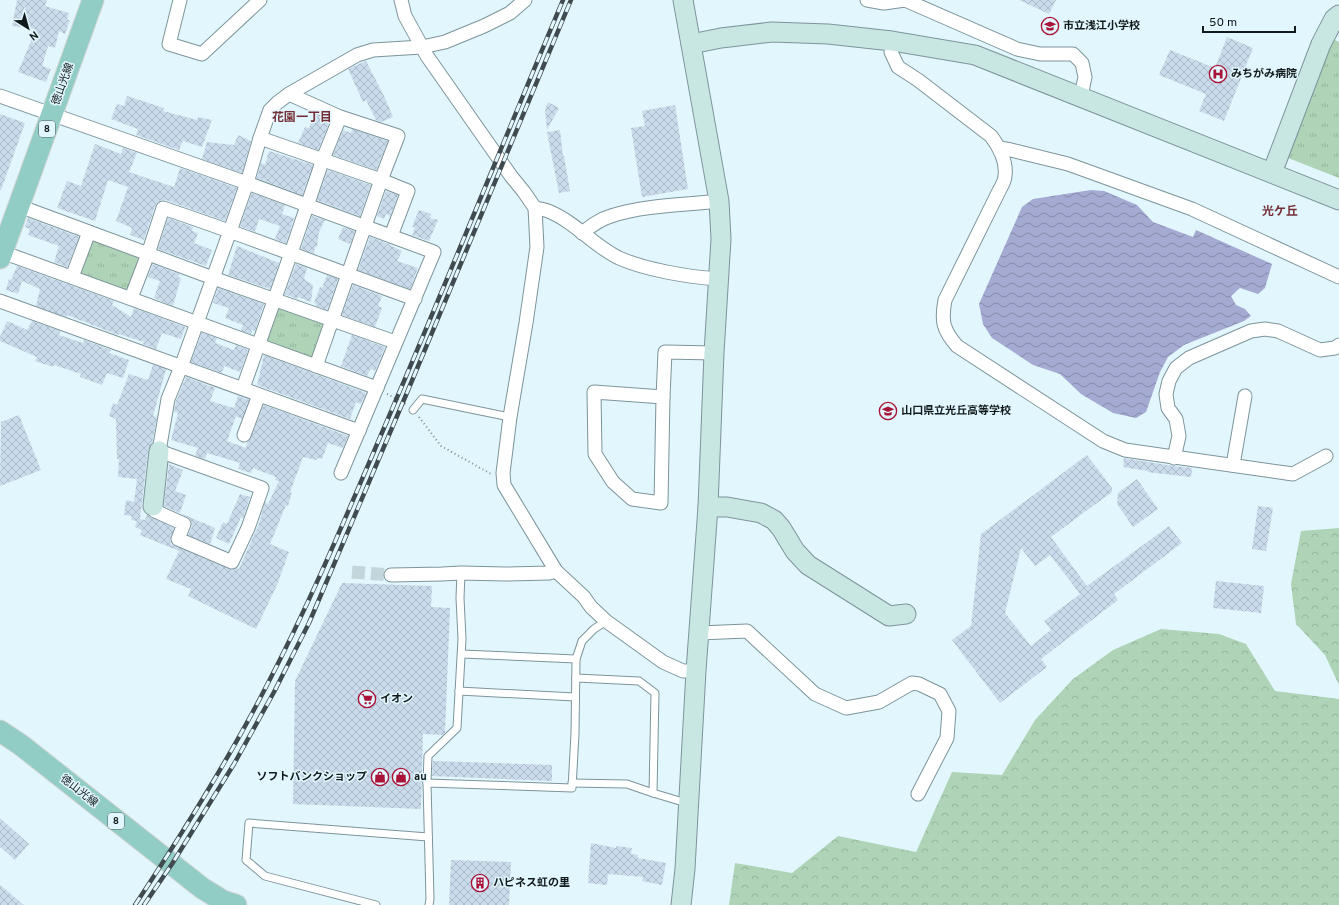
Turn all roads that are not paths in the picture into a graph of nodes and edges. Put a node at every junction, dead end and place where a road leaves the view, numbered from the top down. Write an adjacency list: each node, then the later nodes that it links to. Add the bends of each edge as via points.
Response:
1 (93, 0): 15 (main road, 徳山光線 / 8)
2 (180, 0): 3 (street, via 169,44 202,54)
3 (260, 0)
4 (401, 0): 11 (street, via 405,16)
5 (525, 0): 11 (street, via 510,13 484,26 445,42)
6 (683, 0): 10 (street)
7 (867, 0): 14 (street, via 884,3 905,0 1017,49 1040,54 1073,54 1082,63 1085,77)
8 (1339, 15): 20 (street, via 1321,44)
9 (892, 41): 10 (street, via 828,34 772,32); 14 (street, via 975,55); 18 (street, via 891,52 898,67 991,136)
10 (691, 44): 24 (street)
11 (422, 47): 12 (street, via 373,50 357,55); 27 (street)
12 (289, 94): 16 (street); 17 (street, via 270,110)
13 (0, 96): 15 (street)
14 (1081, 96): 20 (street)
15 (52, 115): 22 (street); 25 (main road, 徳山光線 / 8)
16 (340, 117): 19 (street); 21 (street, via 398,136)
17 (260, 138): 19 (street); 22 (street)
18 (1000, 148): 38 (street, via 1068,164 1192,209); 64 (street, via 1005,163 1005,177 945,300 943,324 948,335 957,346 1103,441 1125,450)
19 (323, 160): 21 (street); 26 (street)
20 (1272, 173): 23 (street)
21 (381, 180): 28 (street); 32 (street, via 408,191)
22 (247, 183): 26 (street); 29 (street)
23 (1339, 200)
24 (719, 201): 31 (street, via 643,209 610,216); 40 (street, via 721,239)
25 (19, 206): 30 (street); 35 (main road, 徳山光線 / 8)
26 (306, 206): 28 (street); 33 (street)
27 (536, 208): 31 (street, via 564,220); 59 (street, via 537,247)
28 (365, 227): 32 (street); 36 (street)
29 (230, 231): 33 (street); 34 (street, via 162,208); 39 (street)
30 (89, 232): 34 (street); 37 (street)
31 (582, 233): 40 (street, via 619,258 645,267)
32 (391, 236): 42 (street, via 434,252)
33 (291, 253): 36 (street); 43 (street)
34 (148, 254): 39 (street); 41 (street)
35 (1, 255): 37 (street)
36 (348, 275): 42 (street); 45 (street)
37 (72, 276): 41 (street)
38 (1339, 277)
39 (213, 278): 43 (street); 46 (street)
40 (718, 279): 50 (street)
41 (131, 298): 46 (street)
42 (415, 298): 47 (street)
43 (275, 299): 45 (street); 48 (street)
44 (0, 301): 52 (street)
45 (332, 320): 47 (street); 51 (street)
46 (196, 323): 48 (street); 52 (street)
47 (395, 342): 54 (street)
48 (258, 344): 51 (street); 53 (street)
49 (1339, 345): 64 (street, via 1320,350 1278,331 1258,330 1184,361 1168,381 1166,394 1168,408 1176,419 1179,436)
50 (714, 353): 57 (street, via 665,352); 68 (street)
51 (316, 366): 54 (street)
52 (181, 367): 53 (street); 62 (street, via 168,399)
53 (243, 388): 55 (street)
54 (377, 388): 60 (street)
55 (259, 395): 60 (street); 61 (street)
56 (1245, 396): 65 (street)
57 (663, 397): 57 (street, via 661,503 632,499 613,482 596,454 594,392)
58 (413, 410): 59 (lane, via 422,399)
59 (510, 417): 69 (street, via 503,473 504,485)
60 (359, 431): 66 (street)
61 (244, 435)
62 (158, 451): 67 (street); 67 (street, via 262,488 248,528 232,562 178,539 184,524 155,511)
63 (1326, 456): 65 (street, via 1293,474)
64 (1174, 458): 65 (street)
65 (1233, 466)
66 (341, 473)
67 (154, 506)
68 (708, 507): 72 (street, via 727,507 761,513 774,520 808,565 890,616); 74 (street)
69 (556, 571): 70 (street); 73 (street)
70 (461, 573): 71 (street); 75 (lane)
71 (391, 575)
72 (906, 614)
73 (606, 621): 76 (lane, via 582,641); 77 (street, via 663,662 683,671)
74 (699, 633): 77 (street); 85 (street, via 747,632 815,694 846,708 880,702 912,683 940,694 949,711 947,738)
75 (462, 654): 76 (lane); 79 (lane)
76 (576, 659): 78 (lane)
77 (696, 671): 91 (street, via 686,861)
78 (576, 678): 80 (lane); 84 (lane, via 639,680 655,693)
79 (459, 691): 80 (lane); 82 (lane, via 457,728 428,756)
80 (576, 697): 83 (lane)
81 (0, 731): 88 (main road, 徳山光線 / 8, via 202,888)
82 (427, 783): 83 (lane, via 572,788); 87 (lane)
83 (572, 783): 84 (lane, via 627,784)
84 (653, 793): 86 (lane)
85 (918, 794)
86 (683, 802)
87 (428, 837): 89 (lane, via 249,823 246,860 265,876); 90 (lane)
88 (236, 905)
89 (376, 905)
90 (429, 905)
91 (681, 905)

